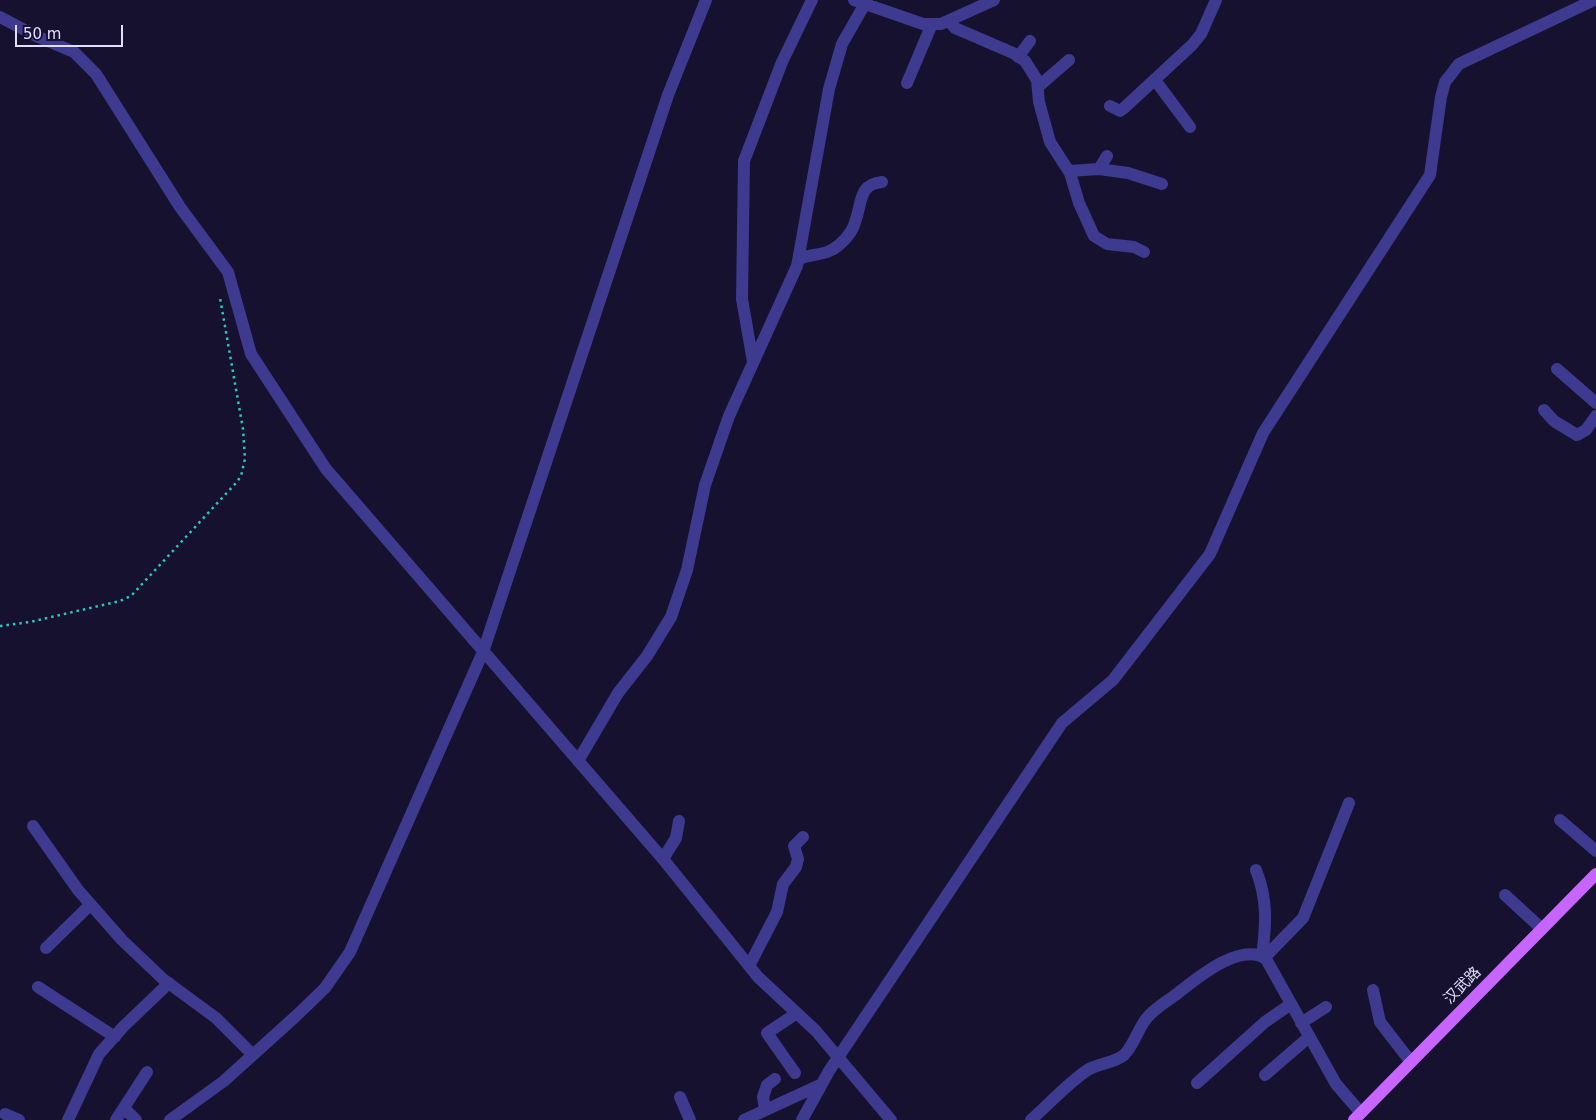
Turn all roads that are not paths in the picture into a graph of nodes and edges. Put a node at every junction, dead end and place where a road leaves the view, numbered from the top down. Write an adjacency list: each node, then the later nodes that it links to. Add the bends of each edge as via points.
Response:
1 (706, 0): 30 (street, via 668,95)
2 (812, 0): 25 (street, via 782,62 744,161 742,299)
3 (994, 0): 8 (street)
4 (1216, 0): 13 (street, via 1196,41)
5 (1594, 0): 57 (street, via 1459,64 1445,82 1440,97 1430,175 1264,433 1210,554 1113,680 1062,723)
6 (862, 1): 9 (street, via 923,24); 24 (street, via 842,44 829,89)
7 (0, 17): 30 (street, via 74,52 96,74 180,207 228,272 250,354 302,435 326,469)
8 (949, 21): 9 (street); 11 (street, via 954,28)
9 (932, 24): 14 (street)
10 (1030, 41): 11 (street)
11 (1018, 57): 15 (street, via 1034,73)
12 (1070, 60): 15 (street)
13 (1155, 80): 16 (street, via 1120,111); 17 (street)
14 (907, 83)
15 (1039, 86): 20 (street, via 1039,102 1047,134 1053,150)
16 (1110, 106)
17 (1190, 127)
18 (1107, 156): 19 (street)
19 (1099, 169): 20 (street); 22 (street, via 1128,173)
20 (1069, 171): 23 (street, via 1094,236 1107,244 1134,246)
21 (882, 182): 24 (street, via 872,183 862,192 857,219 839,246 829,252)
22 (1162, 184)
23 (1144, 252)
24 (799, 259): 25 (street)
25 (754, 362): 31 (street, via 729,416 705,485 687,570 671,617 647,656 618,692)
26 (1557, 369): 27 (street)
27 (1596, 403)
28 (1544, 410): 29 (street, via 1554,421 1577,435 1586,430)
29 (1596, 416)
30 (483, 652): 31 (street); 56 (street, via 350,952 325,988)
31 (578, 761): 38 (street)
32 (1349, 803): 45 (street, via 1303,918)
33 (1560, 820): 37 (street)
34 (679, 821): 38 (street, via 676,838)
35 (33, 826): 42 (street)
36 (803, 837): 46 (street, via 794,846 798,859 796,867 783,884 777,912)
37 (1596, 851)
38 (663, 859): 46 (street)
39 (1256, 870): 45 (street, via 1266,907)
40 (1596, 874): 43 (main road, 汉武路)
41 (1505, 895): 43 (street)
42 (90, 905): 44 (street); 47 (street, via 146,964)
43 (1542, 930): 58 (main road, 汉武路)
44 (46, 948)
45 (1263, 957): 50 (street); 79 (street, via 1225,960 1196,978 1152,1013 1124,1054 1117,1060 1085,1072)
46 (749, 966): 52 (street)
47 (169, 983): 55 (street); 56 (street, via 216,1018)
48 (38, 987): 55 (street)
49 (1373, 990): 58 (street, via 1380,1022)
50 (1290, 1004): 53 (street); 63 (street)
51 (1326, 1007): 53 (street)
52 (797, 1013): 57 (street); 60 (street, via 766,1033)
53 (1301, 1023): 54 (street)
54 (1308, 1036): 61 (street); 69 (street)
55 (115, 1037): 71 (street, via 99,1054)
56 (253, 1055): 74 (street, via 224,1081)
57 (839, 1058): 64 (street); 78 (street)
58 (1411, 1062): 69 (main road, 汉武路)
59 (147, 1072): 66 (street)
60 (795, 1073)
61 (1265, 1075)
62 (775, 1079): 67 (street, via 766,1085)
63 (1197, 1083)
64 (820, 1085): 67 (street); 77 (street)
65 (680, 1097): 75 (street)
66 (124, 1108): 72 (street); 73 (street)
67 (765, 1109): 76 (street)
68 (5, 1114): 70 (street)
69 (1357, 1117)
70 (19, 1120)
71 (68, 1120)
72 (116, 1120)
73 (136, 1120)
74 (170, 1120)
75 (690, 1120)
76 (744, 1120)
77 (802, 1120)
78 (891, 1120)
79 (1031, 1120)

